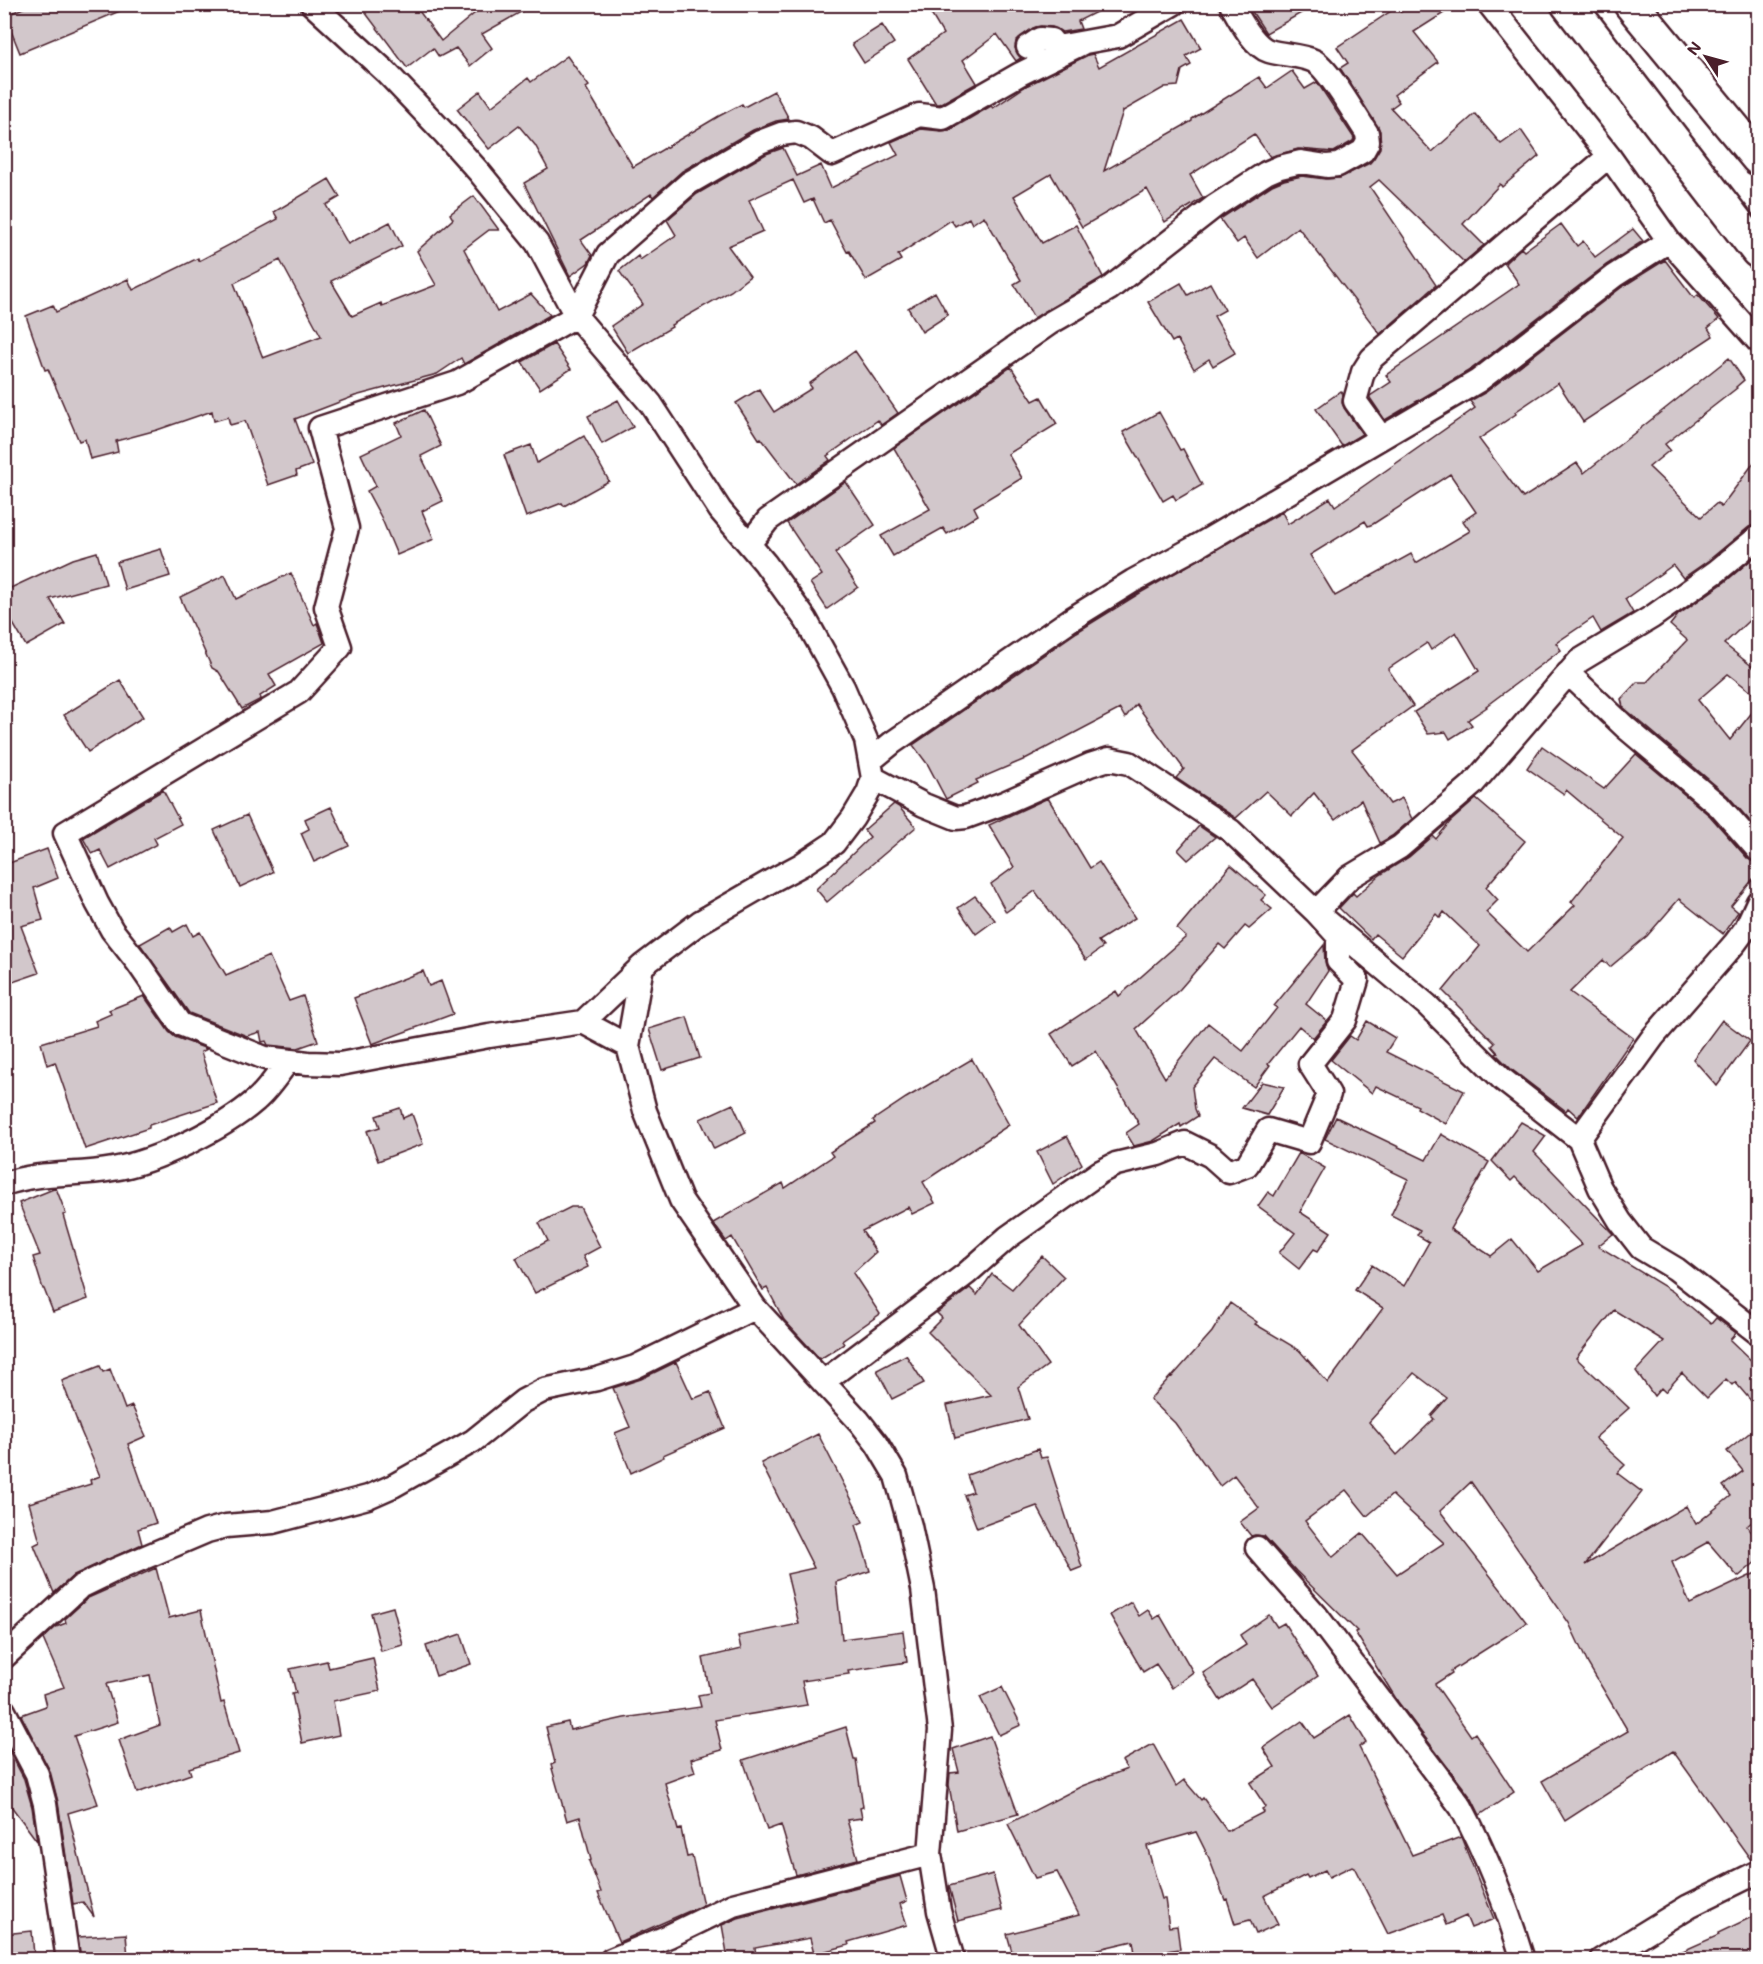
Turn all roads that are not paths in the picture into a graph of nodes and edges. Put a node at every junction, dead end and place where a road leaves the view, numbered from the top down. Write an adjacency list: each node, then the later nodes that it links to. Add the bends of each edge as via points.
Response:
1 (312, 4): 13 (street, via 386,72 480,173 537,243)
2 (1173, 4): 7 (street, via 1118,36)
3 (1231, 4): 17 (street, via 1247,33 1267,51 1315,61 1325,71 1367,133 1363,151 1338,165 1301,162 1266,173 1215,206 1109,288 1050,323 768,520)
4 (1489, 4): 9 (street)
5 (1568, 4): 12 (highway)
6 (1631, 4): 10 (highway)
7 (1081, 44): 8 (street, via 1056,46 1051,40 1040,39); 13 (street, via 943,118 919,115 832,154 796,132 760,142 689,183 608,254)
8 (1028, 47)
9 (1609, 156): 11 (street); 15 (street, via 1372,358 1363,372 1355,401)
10 (1758, 158)
11 (1669, 242): 14 (street); 15 (street, via 1614,276 1478,381)
12 (1758, 251)
13 (576, 316): 17 (street, via 651,404 720,510); 26 (street, via 457,383 320,428 347,528 326,608 340,647 299,692 65,833 112,930 180,1024 265,1058)
14 (1758, 341)
15 (1381, 437): 19 (street, via 1070,620 892,743)
16 (1758, 537): 18 (street, via 1717,571 1652,617 1579,661)
17 (749, 544): 19 (street, via 806,620 843,687 866,740)
18 (1568, 673): 20 (street, via 1719,806); 22 (street, via 1466,791 1400,847 1350,877)
19 (872, 770): 22 (street, via 924,805 956,818 1004,803 1090,765 1109,759 1129,763 1231,831); 23 (street, via 868,793 834,843 700,922)
20 (1758, 850)
21 (1758, 902): 27 (street, via 1735,944 1653,1037)
22 (1316, 912): 27 (street, via 1427,1005 1502,1079); 31 (street, via 1338,936 1338,962 1358,980 1345,1020 1310,1064 1329,1094 1309,1142 1268,1130 1247,1165 1229,1172 1211,1156 1185,1143 1116,1164 1008,1237 966,1274)
23 (642, 966): 24 (street); 25 (street)
24 (583, 1022): 25 (street); 26 (street, via 340,1064)
25 (628, 1046): 29 (street, via 645,1111 681,1200)
26 (288, 1061): 28 (street, via 258,1098 230,1121 172,1149 115,1169 46,1174)
27 (1579, 1139): 30 (street, via 1600,1188 1641,1248 1677,1269)
28 (4, 1184)
29 (755, 1308): 31 (street); 33 (street, via 635,1367 544,1390 472,1441 368,1497 273,1522 207,1531 97,1579 67,1597)
30 (1758, 1333)
31 (823, 1382): 35 (street, via 877,1444 896,1476 910,1526 923,1589 940,1730)
32 (1257, 1548): 40 (street, via 1316,1614 1461,1807 1495,1879)
33 (4, 1657)
34 (4, 1711): 37 (street, via 37,1774 45,1804)
35 (930, 1854): 38 (street, via 733,1905); 39 (street)
36 (1758, 1872): 41 (street, via 1689,1906)
37 (68, 1959)
38 (611, 1959)
39 (953, 1959)
40 (1523, 1959)
41 (1601, 1959)

